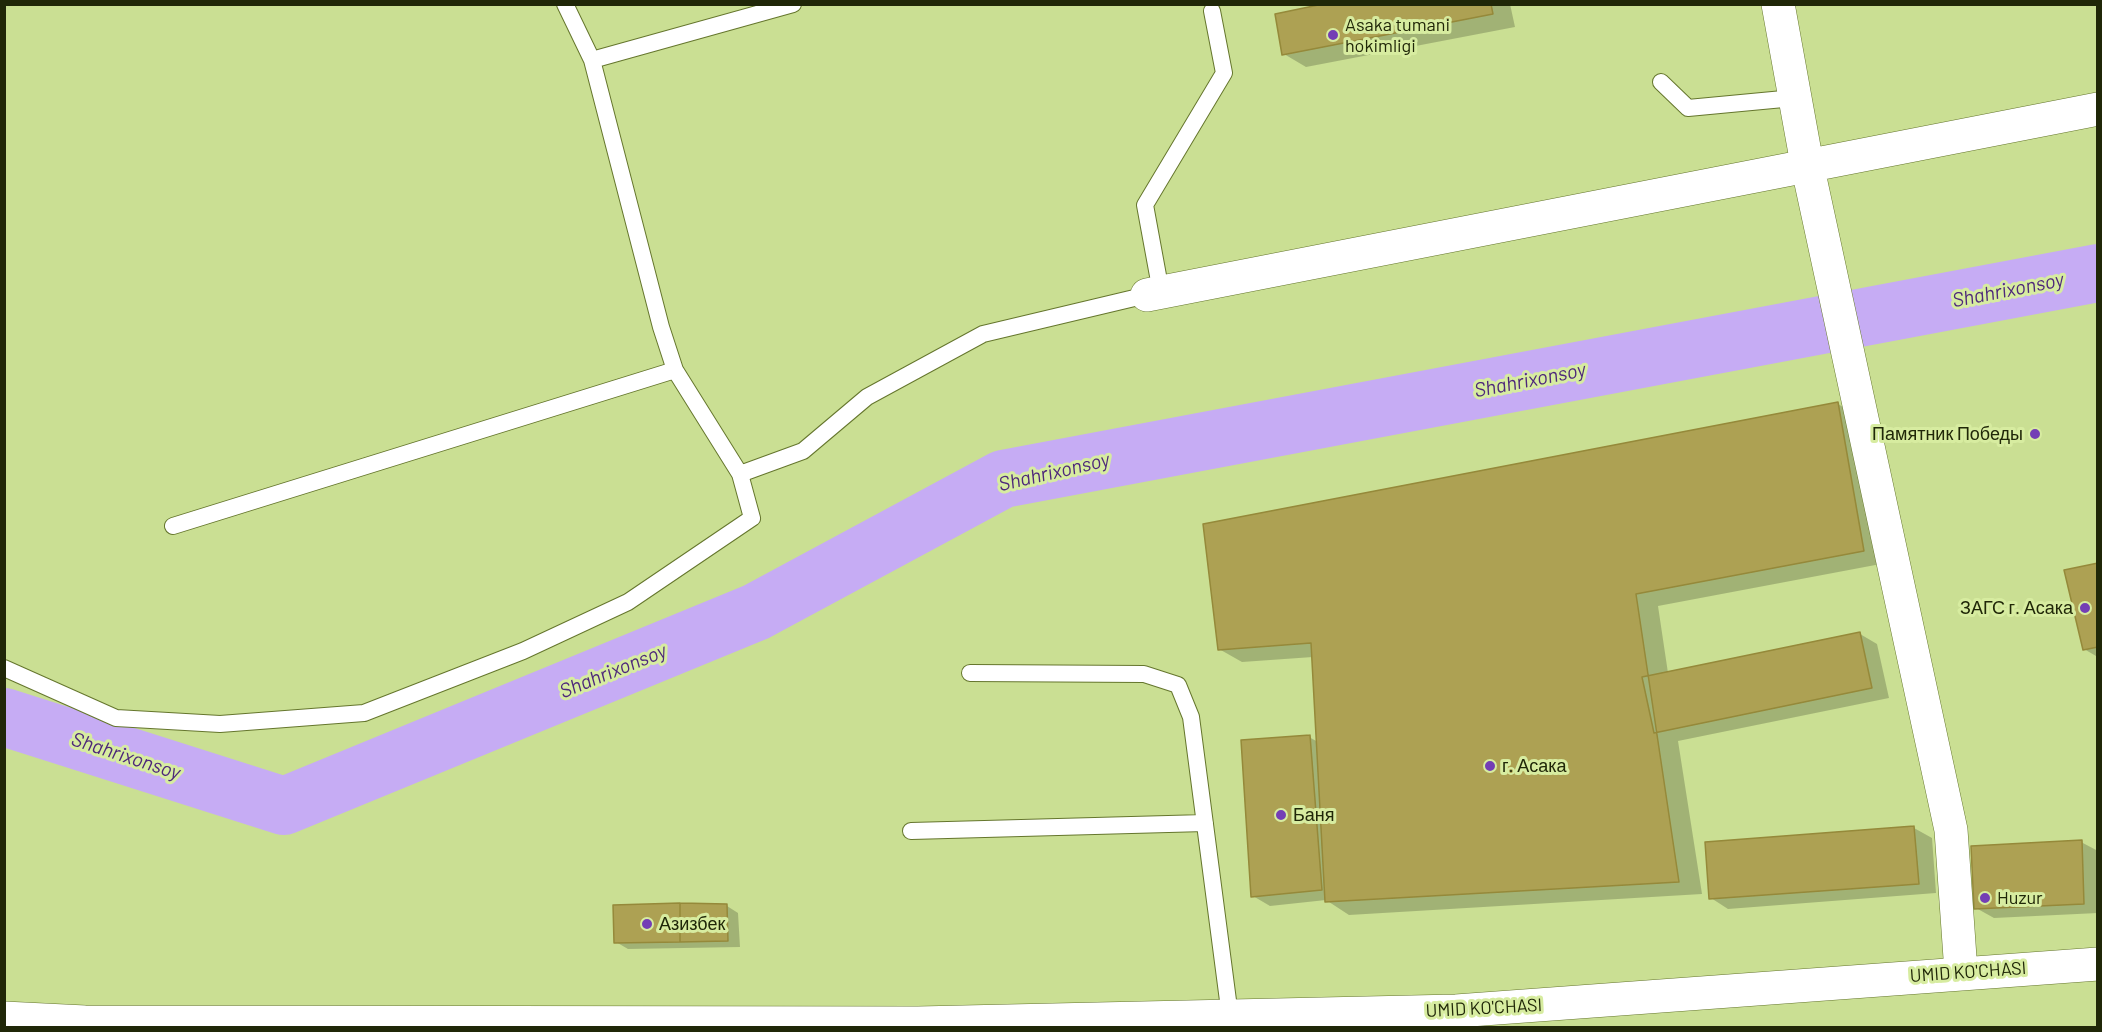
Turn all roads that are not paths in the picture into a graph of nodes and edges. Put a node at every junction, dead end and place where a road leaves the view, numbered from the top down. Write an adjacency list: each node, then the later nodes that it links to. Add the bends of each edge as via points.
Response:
1 (565, 4): 5 (lane)
2 (793, 4): 5 (lane)
3 (1778, 4): 7 (main road)
4 (1212, 11): 10 (lane, via 1224,73 1145,206)
5 (592, 60): 11 (lane)
6 (1660, 82): 7 (lane, via 1688,108)
7 (1794, 98): 9 (main road)
8 (2097, 109): 9 (main road)
9 (1807, 164): 10 (main road); 19 (main road, via 1951,830)
10 (1154, 293): 12 (lane, via 983,334 867,397 803,451)
11 (675, 370): 12 (lane); 13 (lane)
12 (740, 474): 14 (lane, via 752,518 627,602 523,651 363,713 220,724 116,718)
13 (173, 526)
14 (4, 668)
15 (970, 673): 16 (lane, via 1144,674 1178,685 1191,717)
16 (1205, 823): 17 (lane); 20 (lane)
17 (910, 831)
18 (2097, 964): 19 (main road, UMID KO'CHASI)
19 (1961, 972): 21 (main road, UMID KO'CHASI)
20 (1230, 1016): 21 (main road, UMID KO'CHASI, via 1456,1011); 22 (main road, UMID KO'CHASI, via 918,1023 97,1022)
21 (1553, 1016)
22 (4, 1018)

